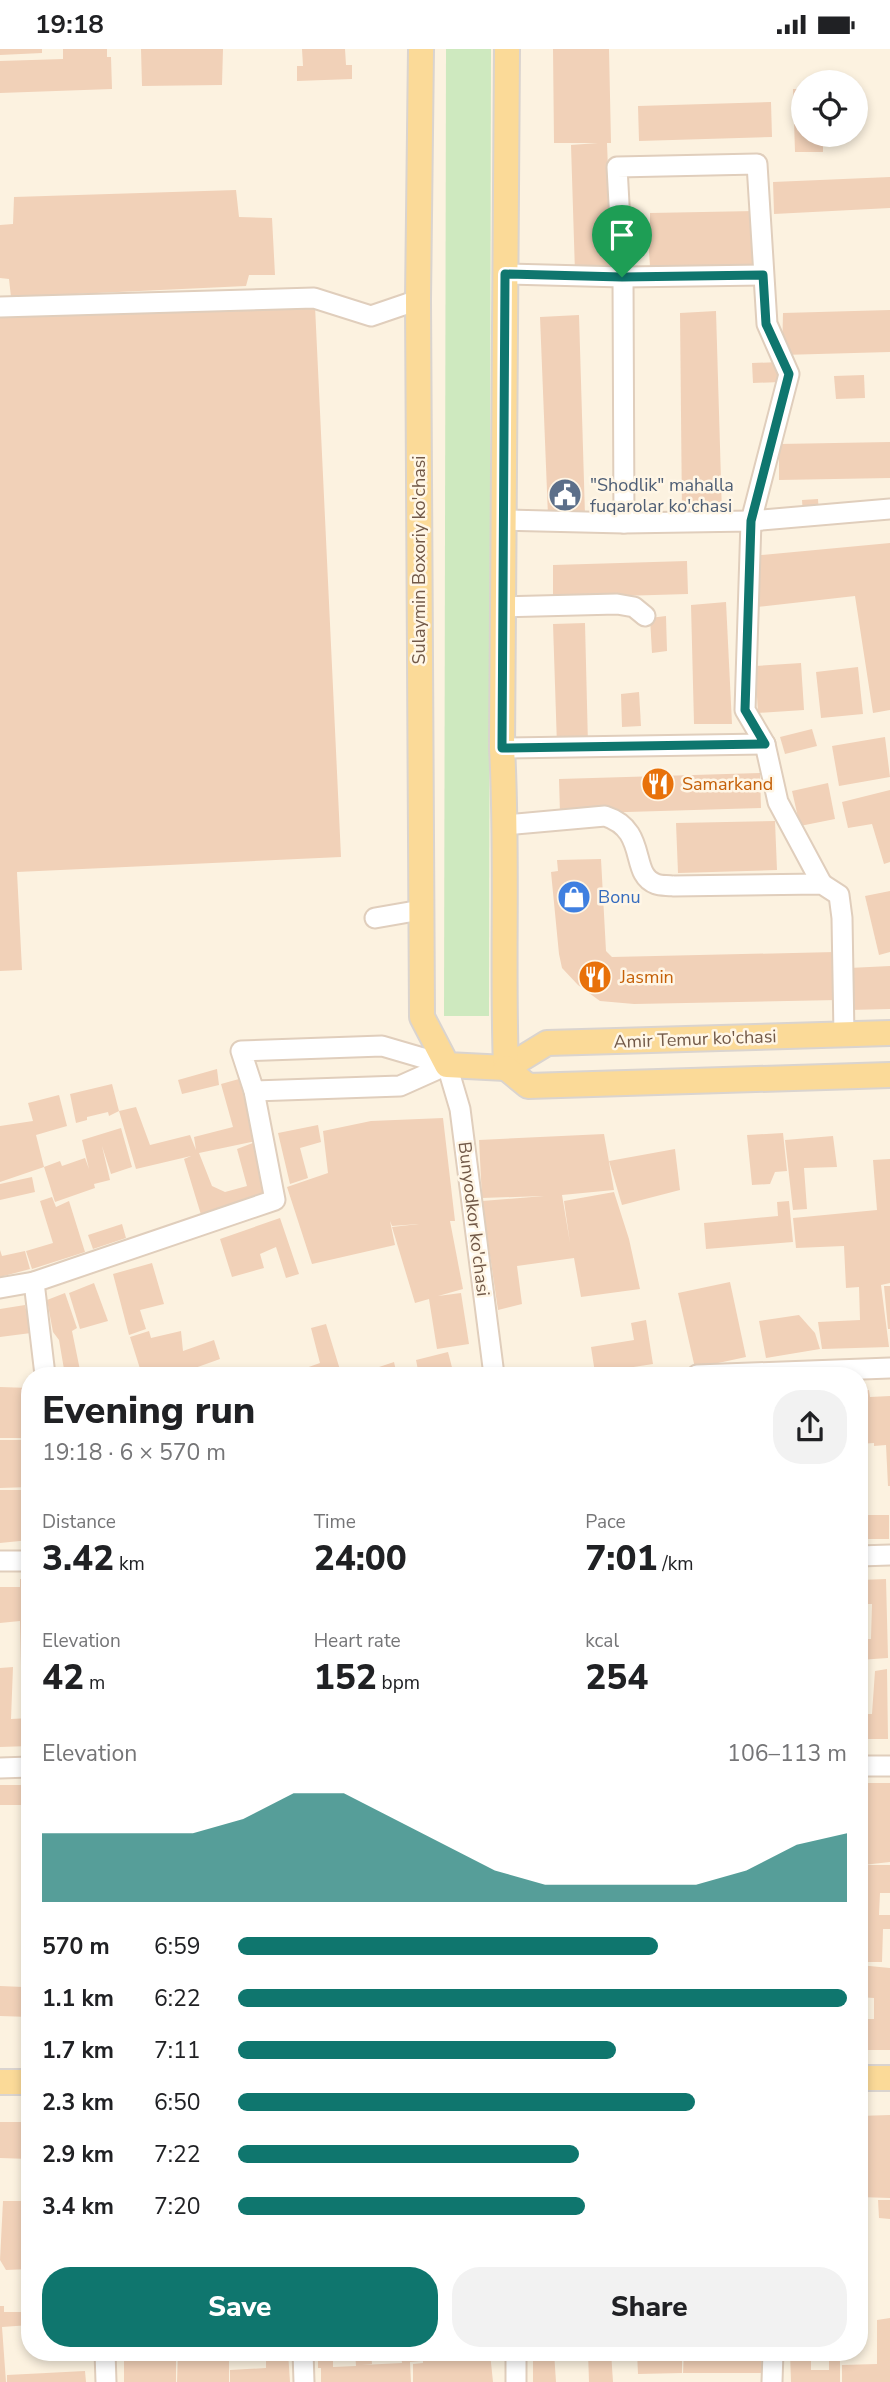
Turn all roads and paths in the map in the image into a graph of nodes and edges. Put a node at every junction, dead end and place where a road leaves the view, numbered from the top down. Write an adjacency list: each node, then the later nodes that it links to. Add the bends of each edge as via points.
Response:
1 (421, 49): 6 (main road, Sulaymin Boxoriy ko'chasi)
2 (507, 49): 3 (main road)
3 (505, 274): 5 (street); 9 (main road)
4 (763, 275): 5 (street); 5 (street, via 757,164 617,167); 10 (street, via 766,324 789,374)
5 (622, 277): 11 (street)
6 (418, 300): 7 (street, via 371,316 314,298); 18 (main road, Sulaymin Boxoriy ko'chasi)
7 (0, 307)
8 (890, 509): 10 (street)
9 (503, 520): 11 (street); 12 (main road)
10 (751, 521): 11 (street); 14 (street, via 745,710)
11 (624, 523)
12 (503, 607): 13 (street, via 617,604 634,607); 15 (main road)
13 (645, 616)
14 (765, 744): 15 (street); 17 (street, via 778,802)
15 (502, 748): 16 (main road)
16 (506, 825): 17 (street, via 604,816 618,820 631,833 643,874 654,884); 23 (main road)
17 (822, 884): 21 (street, via 839,895)
18 (421, 910): 19 (street); 22 (main road, Sulaymin Boxoriy ko'chasi, via 422,1017)
19 (375, 918)
20 (890, 1033): 21 (main road, Amir Temur ko'chasi)
21 (844, 1035): 23 (main road, Amir Temur ko'chasi, via 547,1043)
22 (447, 1065): 23 (main road); 25 (street, via 400,1086); 25 (street, via 382,1047 241,1051); 29 (street, Bunyodkor ko'chasi, via 460,1109)
23 (506, 1068): 24 (main road, via 528,1086)
24 (890, 1075)
25 (254, 1091): 26 (street, via 275,1200)
26 (34, 1282): 27 (street); 28 (street)
27 (0, 1288)
28 (45, 1367)
29 (493, 1367)
30 (890, 1368): 31 (street)
31 (868, 1369)
32 (890, 1555): 33 (street)
33 (868, 1556)
34 (0, 1561): 35 (street)
35 (21, 1561)
36 (868, 1766): 37 (street)
37 (890, 1766)
38 (21, 1767): 39 (street)
39 (0, 1768)
40 (868, 2078): 41 (main road)
41 (890, 2078)
42 (0, 2082): 43 (main road)
43 (21, 2082)
44 (105, 2361): 48 (street)
45 (303, 2361): 49 (street)
46 (516, 2361): 50 (street)
47 (773, 2361): 51 (street)
48 (106, 2382)
49 (303, 2382)
50 (516, 2382)
51 (772, 2382)

